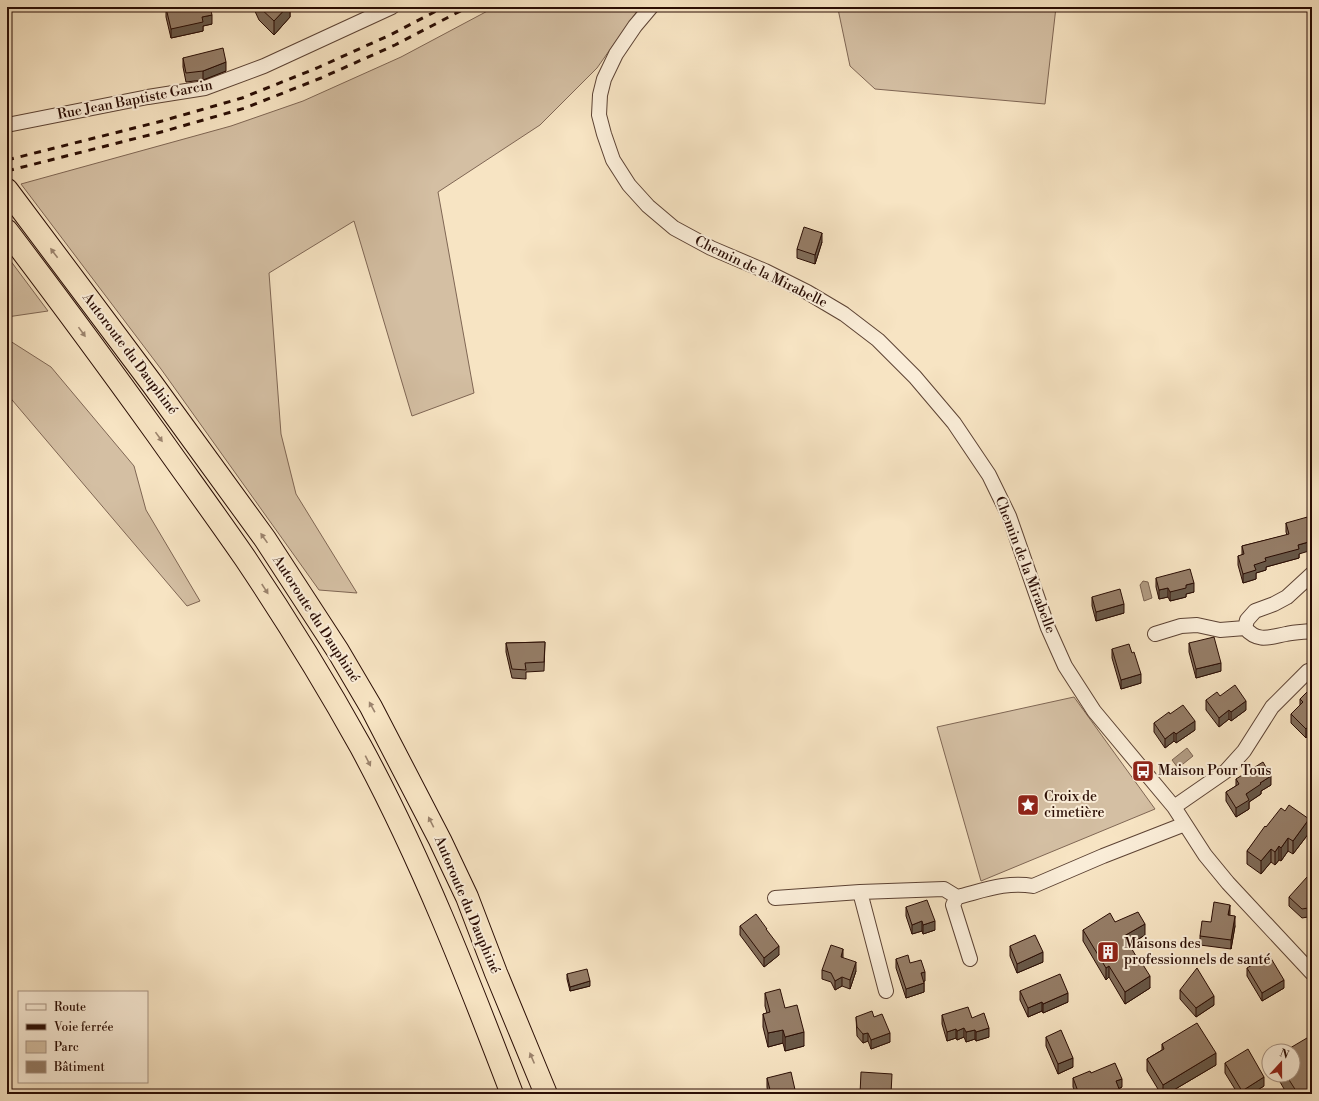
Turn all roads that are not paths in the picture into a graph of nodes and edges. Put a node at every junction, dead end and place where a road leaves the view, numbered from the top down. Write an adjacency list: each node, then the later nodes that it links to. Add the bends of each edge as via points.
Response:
1 (392, 7): 3 (street, Rue Jean Baptiste Garcin, via 264,66 205,88)
2 (651, 7): 11 (street, Chemin de la Mirabelle, via 616,54 600,94 599,115 604,134 613,160 625,179 648,206 674,228 807,292 844,314 878,340 915,377 954,423 990,475 1009,516 1048,628 1065,666 1094,711)
3 (7, 125)
4 (7, 190): 20 (highway, Autoroute du Dauphiné, one-way to 4, via 466,897 437,834 371,706 265,539)
5 (7, 231): 19 (highway, Autoroute du Dauphiné, one-way to 19, via 245,558 283,616 361,748 427,883 467,976)
6 (1312, 574): 7 (street, via 1287,597 1255,611 1247,620)
7 (1245, 628): 8 (street, via 1250,634 1266,639); 9 (street, via 1220,630 1197,625 1181,626)
8 (1312, 631)
9 (1155, 634)
10 (1312, 670): 11 (street, via 1272,707 1244,751 1226,771)
11 (1174, 807): 12 (street, Chemin de la Mirabelle)
12 (1185, 824): 14 (street, via 1033,886 1011,884); 17 (street, Chemin de la Mirabelle, via 1205,855 1228,883)
13 (860, 892): 14 (street, via 944,888); 15 (street); 18 (street)
14 (957, 897): 16 (street, via 953,905)
15 (775, 898)
16 (970, 959)
17 (1312, 973)
18 (886, 991)
19 (512, 1094)
20 (546, 1094)

